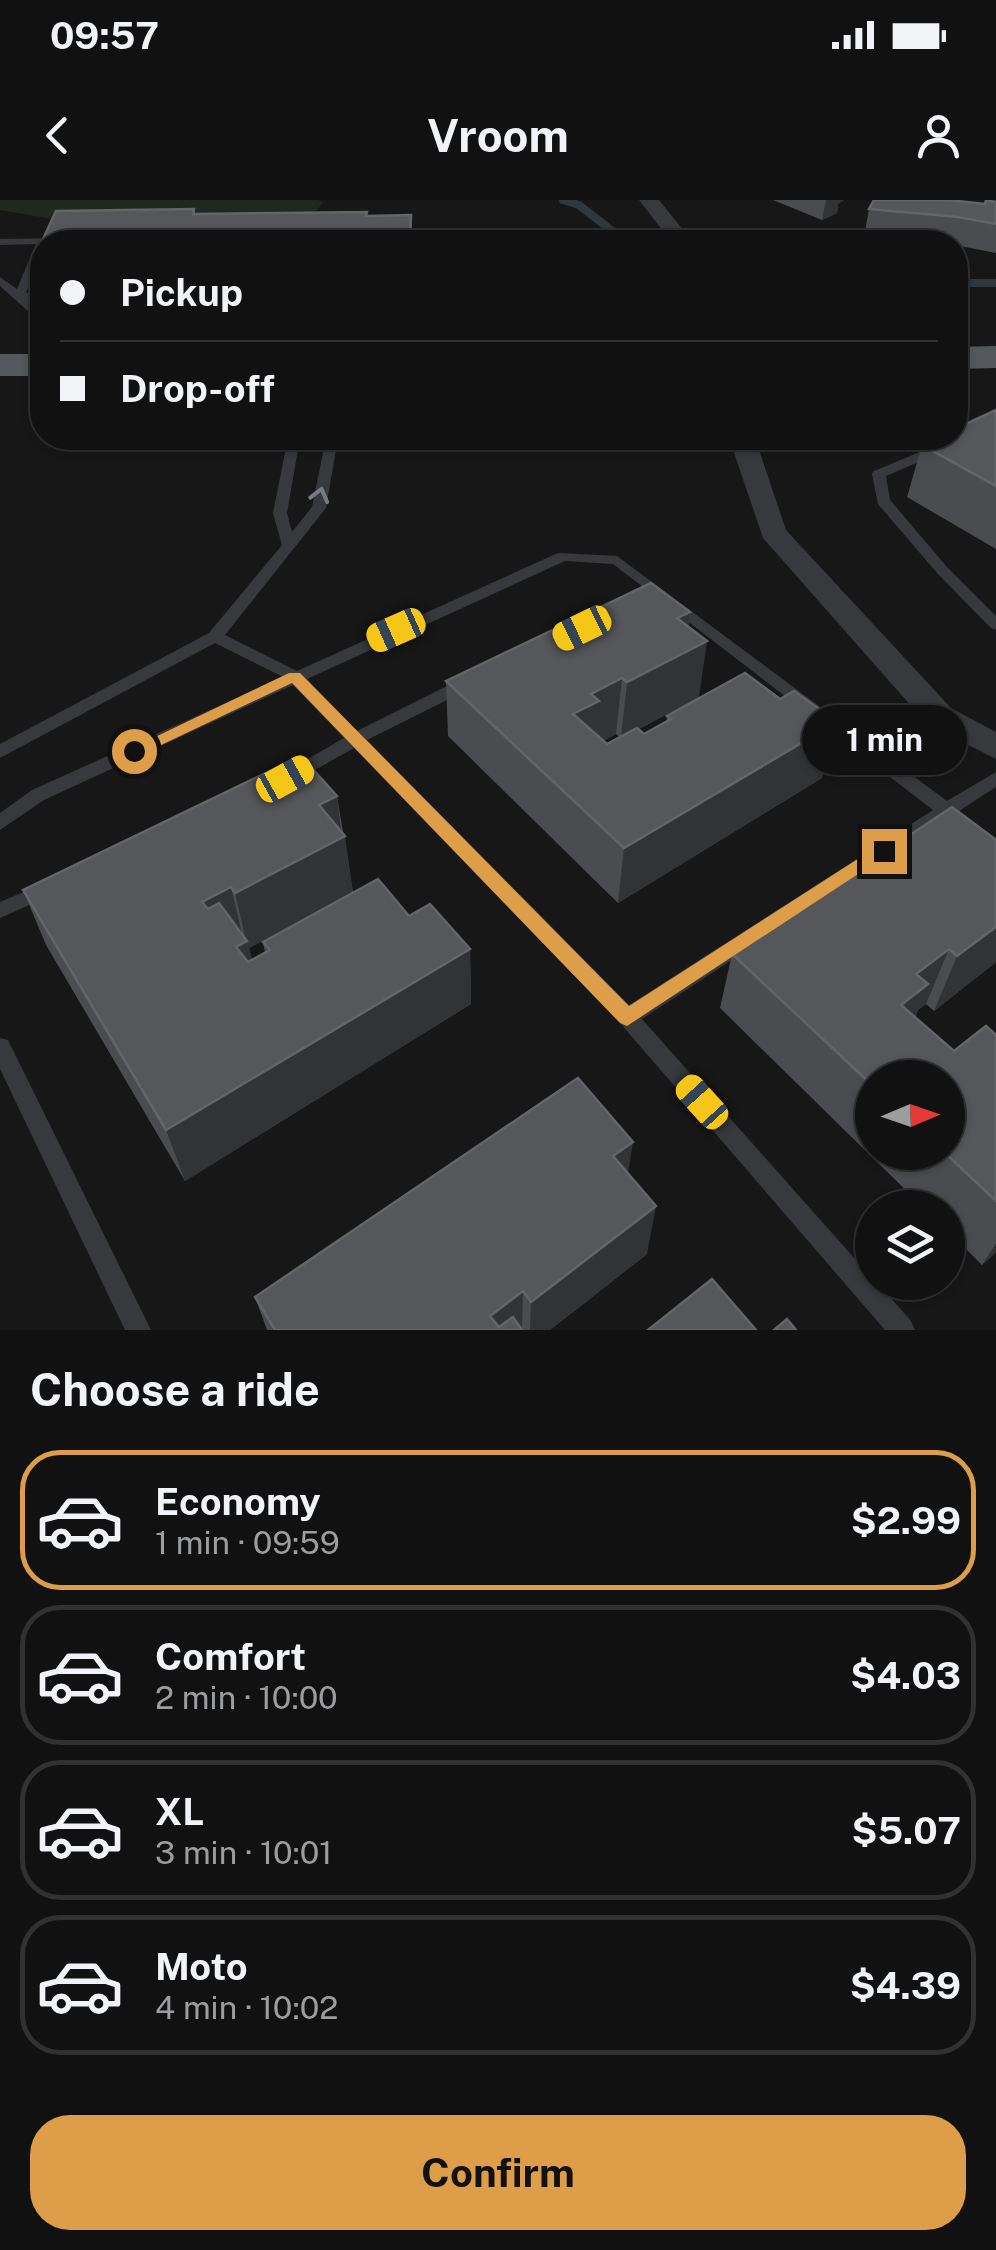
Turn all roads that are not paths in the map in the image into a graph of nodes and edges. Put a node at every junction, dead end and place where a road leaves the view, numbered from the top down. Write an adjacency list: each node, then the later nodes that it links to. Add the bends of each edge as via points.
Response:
1 (649, 200): 2 (street)
2 (673, 230)
3 (0, 242): 4 (lane)
4 (30, 242)
5 (30, 271): 7 (lane)
6 (0, 280): 7 (lane)
7 (19, 296): 8 (lane); 9 (lane)
8 (30, 296)
9 (30, 307)
10 (996, 357): 11 (main road)
11 (968, 358)
12 (0, 365): 13 (main road)
13 (30, 365)
14 (292, 450): 18 (lane, via 280,512)
15 (330, 450): 18 (lane, one-way to 15, via 319,508)
16 (746, 450): 24 (street, via 773,532 939,716)
17 (934, 450): 19 (lane, via 879,474 883,501)
18 (289, 545): 20 (lane)
19 (996, 625)
20 (215, 636): 21 (lane); 25 (lane)
21 (294, 676): 23 (lane); 28 (lane, via 563,556 617,560); 29 (lane, via 38,796)
22 (475, 679): 23 (lane)
23 (354, 740): 27 (lane); 33 (lane)
24 (996, 747)
25 (0, 752)
26 (996, 778): 28 (lane)
27 (269, 787)
28 (948, 810): 30 (lane); 33 (lane)
29 (0, 823)
30 (996, 848)
31 (68, 880): 32 (lane)
32 (0, 910)
33 (627, 1017): 36 (lane)
34 (0, 1047): 35 (lane)
35 (138, 1330)
36 (902, 1330)

